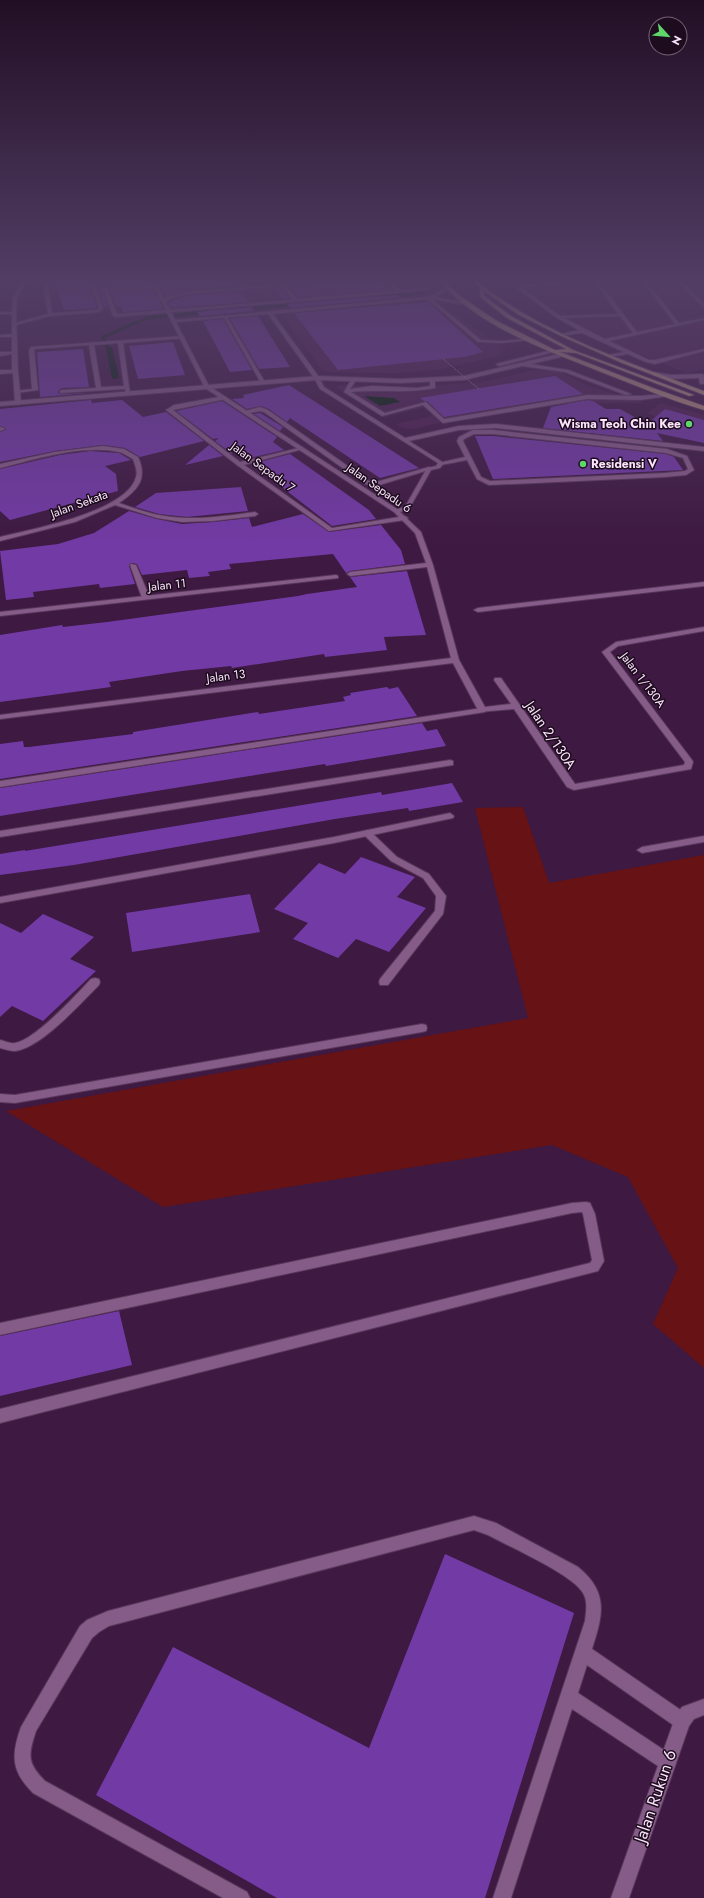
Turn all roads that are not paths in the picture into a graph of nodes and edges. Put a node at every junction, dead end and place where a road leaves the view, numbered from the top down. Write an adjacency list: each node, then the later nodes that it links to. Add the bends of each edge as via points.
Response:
1 (34, 370): 28 (street, via 36,390)
2 (96, 370): 26 (street)
3 (124, 370): 24 (street)
4 (199, 370): 25 (street)
5 (256, 370): 22 (street)
6 (311, 370): 17 (street)
7 (475, 370): 19 (street)
8 (503, 370): 19 (street)
9 (556, 370): 34 (street)
10 (599, 370): 32 (main road)
11 (622, 370): 35 (main road)
12 (643, 370): 15 (main road)
13 (15, 371): 14 (street); 28 (street)
14 (0, 372)
15 (654, 374): 16 (street, via 671,377); 21 (main road)
16 (703, 375): 23 (street)
17 (317, 378): 18 (street); 22 (street); 40 (street, via 322,388)
18 (354, 379): 20 (street); 27 (street)
19 (447, 379): 20 (street)
20 (434, 380): 27 (street, via 433,387 417,390)
21 (670, 381): 23 (street); 31 (main road)
22 (264, 383): 25 (street)
23 (703, 384)
24 (127, 387): 26 (street); 30 (street)
25 (207, 387): 30 (street); 33 (street, Jalan Sepadu 6)
26 (99, 389): 29 (street)
27 (346, 390): 34 (street, via 384,415 424,403 443,421 587,397)
28 (17, 391): 36 (street)
29 (62, 392)
30 (128, 393): 36 (street)
31 (704, 393)
32 (664, 396): 34 (street); 38 (main road)
33 (224, 398): 39 (street, Jalan Sepadu 6); 45 (street, Jalan Sepadu 7, via 169,410)
34 (640, 398)
35 (704, 399)
36 (18, 403): 37 (street)
37 (0, 404)
38 (704, 408)
39 (245, 412): 41 (street, Jalan Sepadu 6); 47 (street, via 266,411 367,483 376,484)
40 (404, 440): 42 (street, via 459,428 496,426); 44 (street)
41 (301, 448): 45 (street); 49 (street, Jalan Sepadu 6)
42 (704, 449)
43 (468, 458): 43 (street, via 461,438 473,432 493,432 667,451 685,457 691,470 686,473 665,475 490,483 479,478); 44 (street)
44 (441, 463): 47 (street, via 438,467)
45 (239, 464): 51 (street, Jalan Sepadu 7, via 332,530)
46 (0, 466): 48 (street, Jalan Sekata, via 78,449 102,448 124,451 139,463 140,474 132,489)
47 (429, 469): 49 (street, via 407,508)
48 (114, 503): 50 (street, via 170,519 196,520); 52 (street, Jalan Sekata, via 72,520)
49 (396, 510): 51 (street, Jalan Sepadu 6)
50 (255, 514)
51 (405, 518): 54 (street, Jalan Sepadu 6, via 418,532)
52 (0, 539)
53 (133, 565): 58 (street)
54 (430, 565): 55 (street); 62 (street, Jalan Sepadu 6)
55 (350, 574)
56 (336, 577): 58 (street, Jalan 11)
57 (704, 584): 59 (street)
58 (146, 598): 60 (street, Jalan 11)
59 (478, 610)
60 (0, 614)
61 (704, 629): 68 (street, Jalan 1/130A, via 616,644 606,652 689,762)
62 (455, 660): 65 (street, Jalan Sepadu 6); 66 (street, Jalan 13)
63 (498, 680): 64 (street, Jalan 2/130A)
64 (516, 706): 65 (street); 68 (street, Jalan 2/130A, via 570,785 574,787)
65 (482, 710): 69 (street)
66 (0, 717)
67 (450, 763): 72 (street)
68 (688, 767)
69 (0, 784)
70 (450, 816): 71 (street)
71 (367, 833): 75 (street); 77 (street, via 394,859 426,876 441,896 440,912)
72 (0, 834)
73 (704, 839): 74 (street)
74 (642, 850)
75 (0, 900)
76 (95, 982): 79 (street, via 39,1034 23,1045 14,1047)
77 (384, 982)
78 (422, 1028): 80 (street, via 14,1099)
79 (0, 1044)
80 (0, 1098)
81 (0, 1329): 82 (street, via 572,1208 586,1207 598,1260 594,1267)
82 (0, 1416)
83 (583, 1653): 84 (street); 86 (street); 88 (street, via 595,1607 592,1593 584,1580 491,1528 474,1523 108,1619 93,1626 81,1640 29,1727 23,1744 22,1762 28,1776 39,1787)
84 (568, 1696): 87 (street); 89 (street)
85 (704, 1706): 86 (street, via 688,1713)
86 (682, 1721): 87 (street, Jalan Rukun 6)
87 (667, 1762): 90 (street, Jalan Rukun 6)
88 (241, 1898)
89 (502, 1898)
90 (620, 1898)

